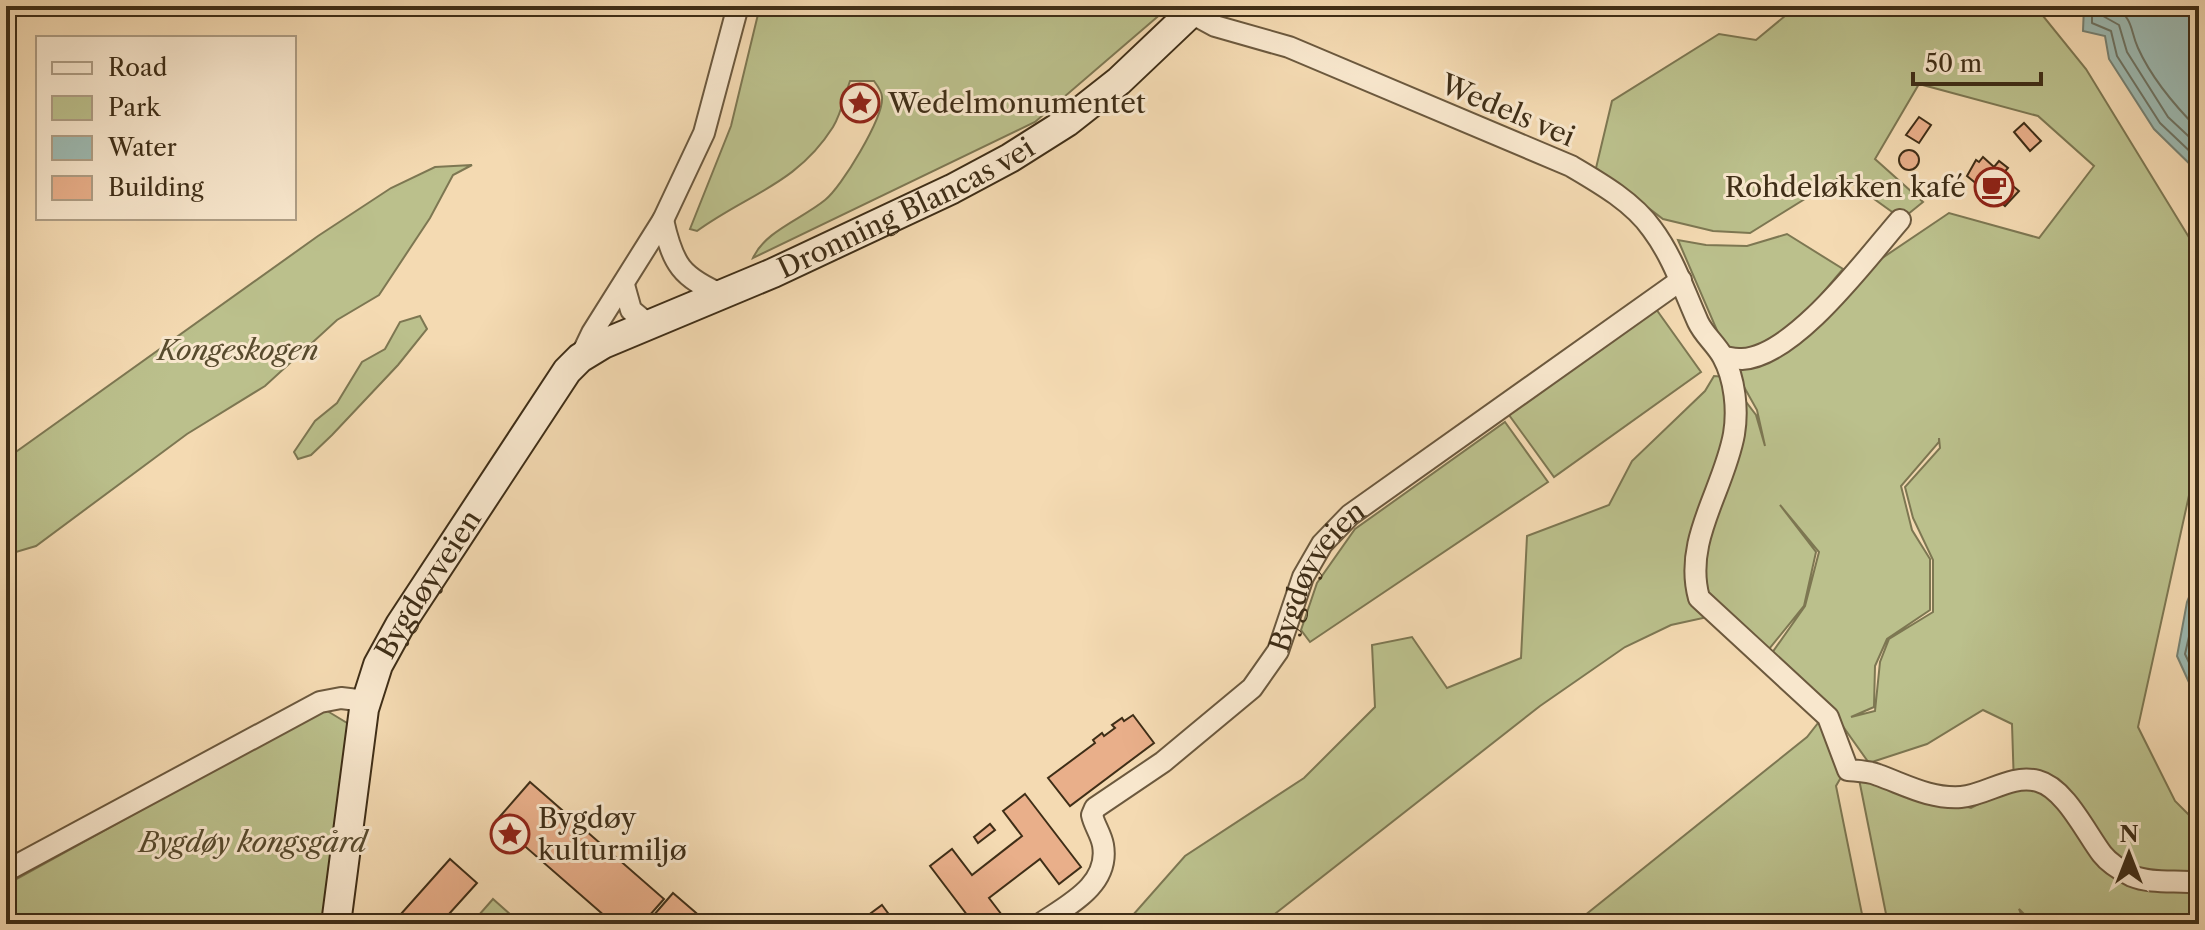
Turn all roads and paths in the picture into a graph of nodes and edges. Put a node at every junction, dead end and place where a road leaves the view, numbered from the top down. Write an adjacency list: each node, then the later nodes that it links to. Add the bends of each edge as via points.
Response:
1 (738, 6): 3 (street, Bygdøyveien, via 704,133)
2 (1195, 9): 5 (street, Wedels vei, via 1215,26 1289,47 1571,166 1638,213); 7 (street, Dronning Blancas vei, via 1119,81 1029,147 952,189)
3 (663, 220): 6 (street, Bygdøyveien); 7 (street, via 678,267 694,282)
4 (1900, 220): 9 (street, via 1807,324 1767,351 1744,359)
5 (1681, 280): 9 (street, Wedels vei, via 1700,326); 15 (street, Bygdøyveien, via 1350,515 1315,555 1278,651 1252,688 1163,762 1095,808 1092,815 1104,848 1101,870 1088,890)
6 (624, 285): 8 (street, via 631,310); 10 (street, Bygdøyveien)
7 (723, 295): 8 (street, Dronning Blancas vei)
8 (649, 325): 10 (street, Dronning Blancas vei)
9 (1724, 357): 13 (street, Wedels vei, via 1736,402 1734,435 1696,545 1693,578 1699,598 1828,717 1848,770 1945,796 1963,797 2009,781 2038,781 2053,789 2075,814 2104,857 2134,877)
10 (580, 358): 11 (street, Bygdøyveien, via 557,384 400,625)
11 (366, 701): 12 (street, via 320,702); 14 (street, Bygdøyveien)
12 (6, 871)
13 (2199, 883)
14 (336, 924)
15 (1040, 924)

